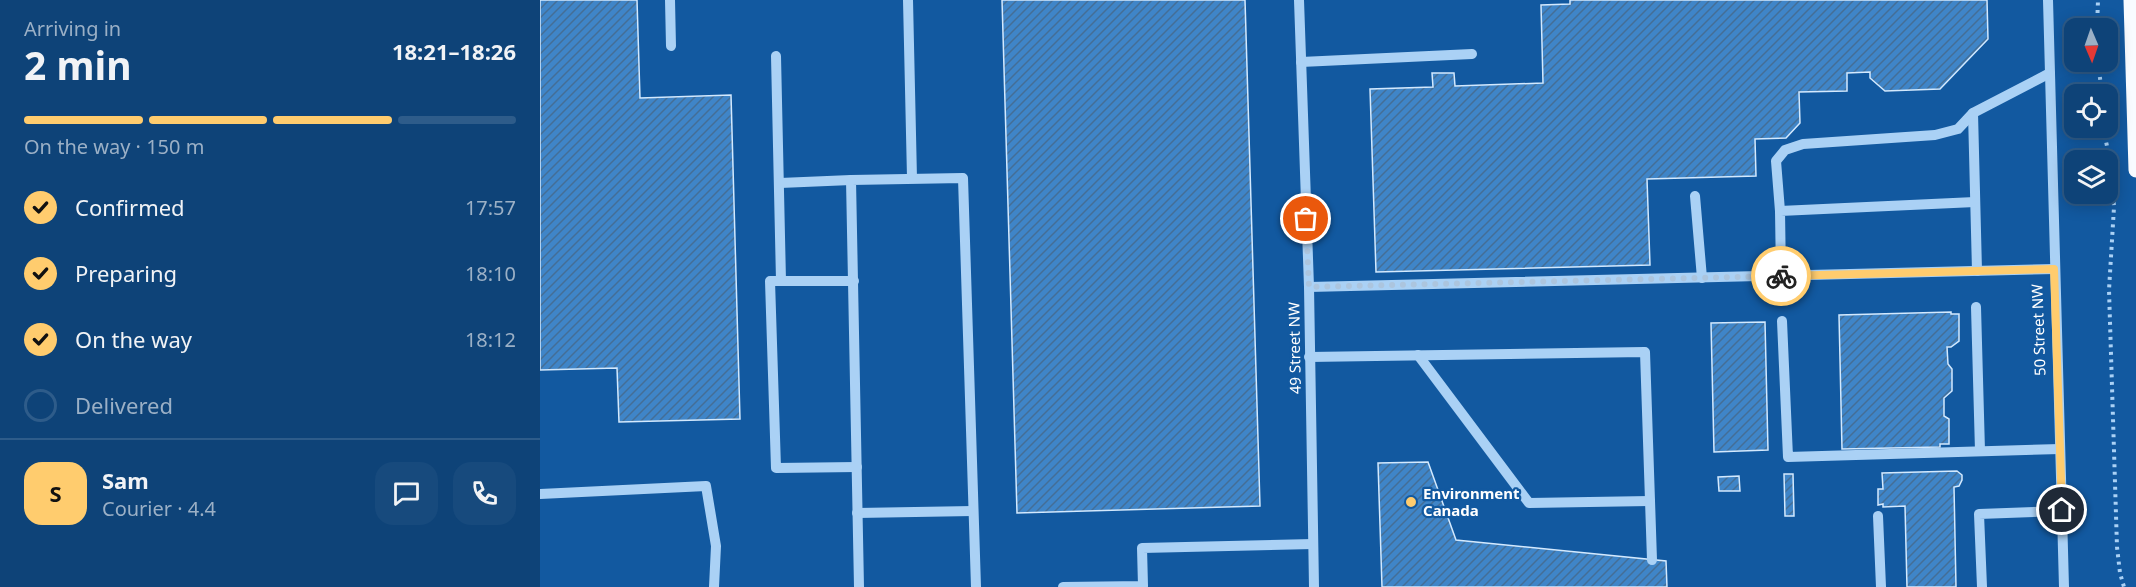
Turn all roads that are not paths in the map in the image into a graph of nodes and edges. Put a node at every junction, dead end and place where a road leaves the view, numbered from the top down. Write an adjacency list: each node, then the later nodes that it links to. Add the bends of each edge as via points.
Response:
1 (670, 0): 6 (street)
2 (908, 0): 13 (street)
3 (1299, 0): 9 (street, 49 Street NW)
4 (2048, 0): 10 (street, 50 Street NW)
5 (2131, 0): 12 (main road)
6 (671, 46)
7 (1472, 54): 9 (street)
8 (776, 56): 15 (street)
9 (1301, 62): 25 (street, 49 Street NW)
10 (2050, 73): 11 (street); 19 (street, 50 Street NW)
11 (1973, 113): 17 (street); 18 (street, via 1958,129 1935,135 1803,144 1785,150 1776,161)
12 (2136, 170)
13 (912, 178): 14 (street); 36 (street, via 963,178)
14 (851, 180): 15 (street); 24 (street)
15 (780, 183): 23 (street)
16 (1695, 196): 22 (street)
17 (1976, 202): 18 (street); 20 (street)
18 (1780, 211): 21 (street)
19 (2054, 269): 20 (street); 30 (street, 50 Street NW)
20 (1977, 271): 21 (street)
21 (1781, 276): 22 (street)
22 (1702, 278): 25 (street)
23 (781, 281): 24 (street); 32 (street, via 770,281 776,468)
24 (854, 281): 32 (street)
25 (1309, 287): 29 (street, 49 Street NW)
26 (1976, 307): 31 (street)
27 (1782, 321): 31 (street, via 1788,458)
28 (1418, 355): 29 (street); 34 (street, via 1529,503); 34 (street, via 1645,352)
29 (1309, 357): 39 (street, 49 Street NW)
30 (2060, 449): 31 (street); 35 (street, 50 Street NW)
31 (1980, 451)
32 (857, 467): 37 (street)
33 (540, 494): 41 (street, via 706,486 716,546)
34 (1650, 501): 40 (street)
35 (2062, 510): 47 (street, via 1979,514); 48 (street, 50 Street NW)
36 (973, 511): 37 (street); 43 (street)
37 (858, 513): 42 (street)
38 (1878, 516): 46 (street)
39 (1313, 544): 44 (street, via 1142,548 1143,586); 45 (street, 49 Street NW)
40 (1652, 560)
41 (714, 587)
42 (859, 587)
43 (976, 587)
44 (1063, 587)
45 (1314, 587)
46 (1881, 587)
47 (1982, 587)
48 (2064, 587)

